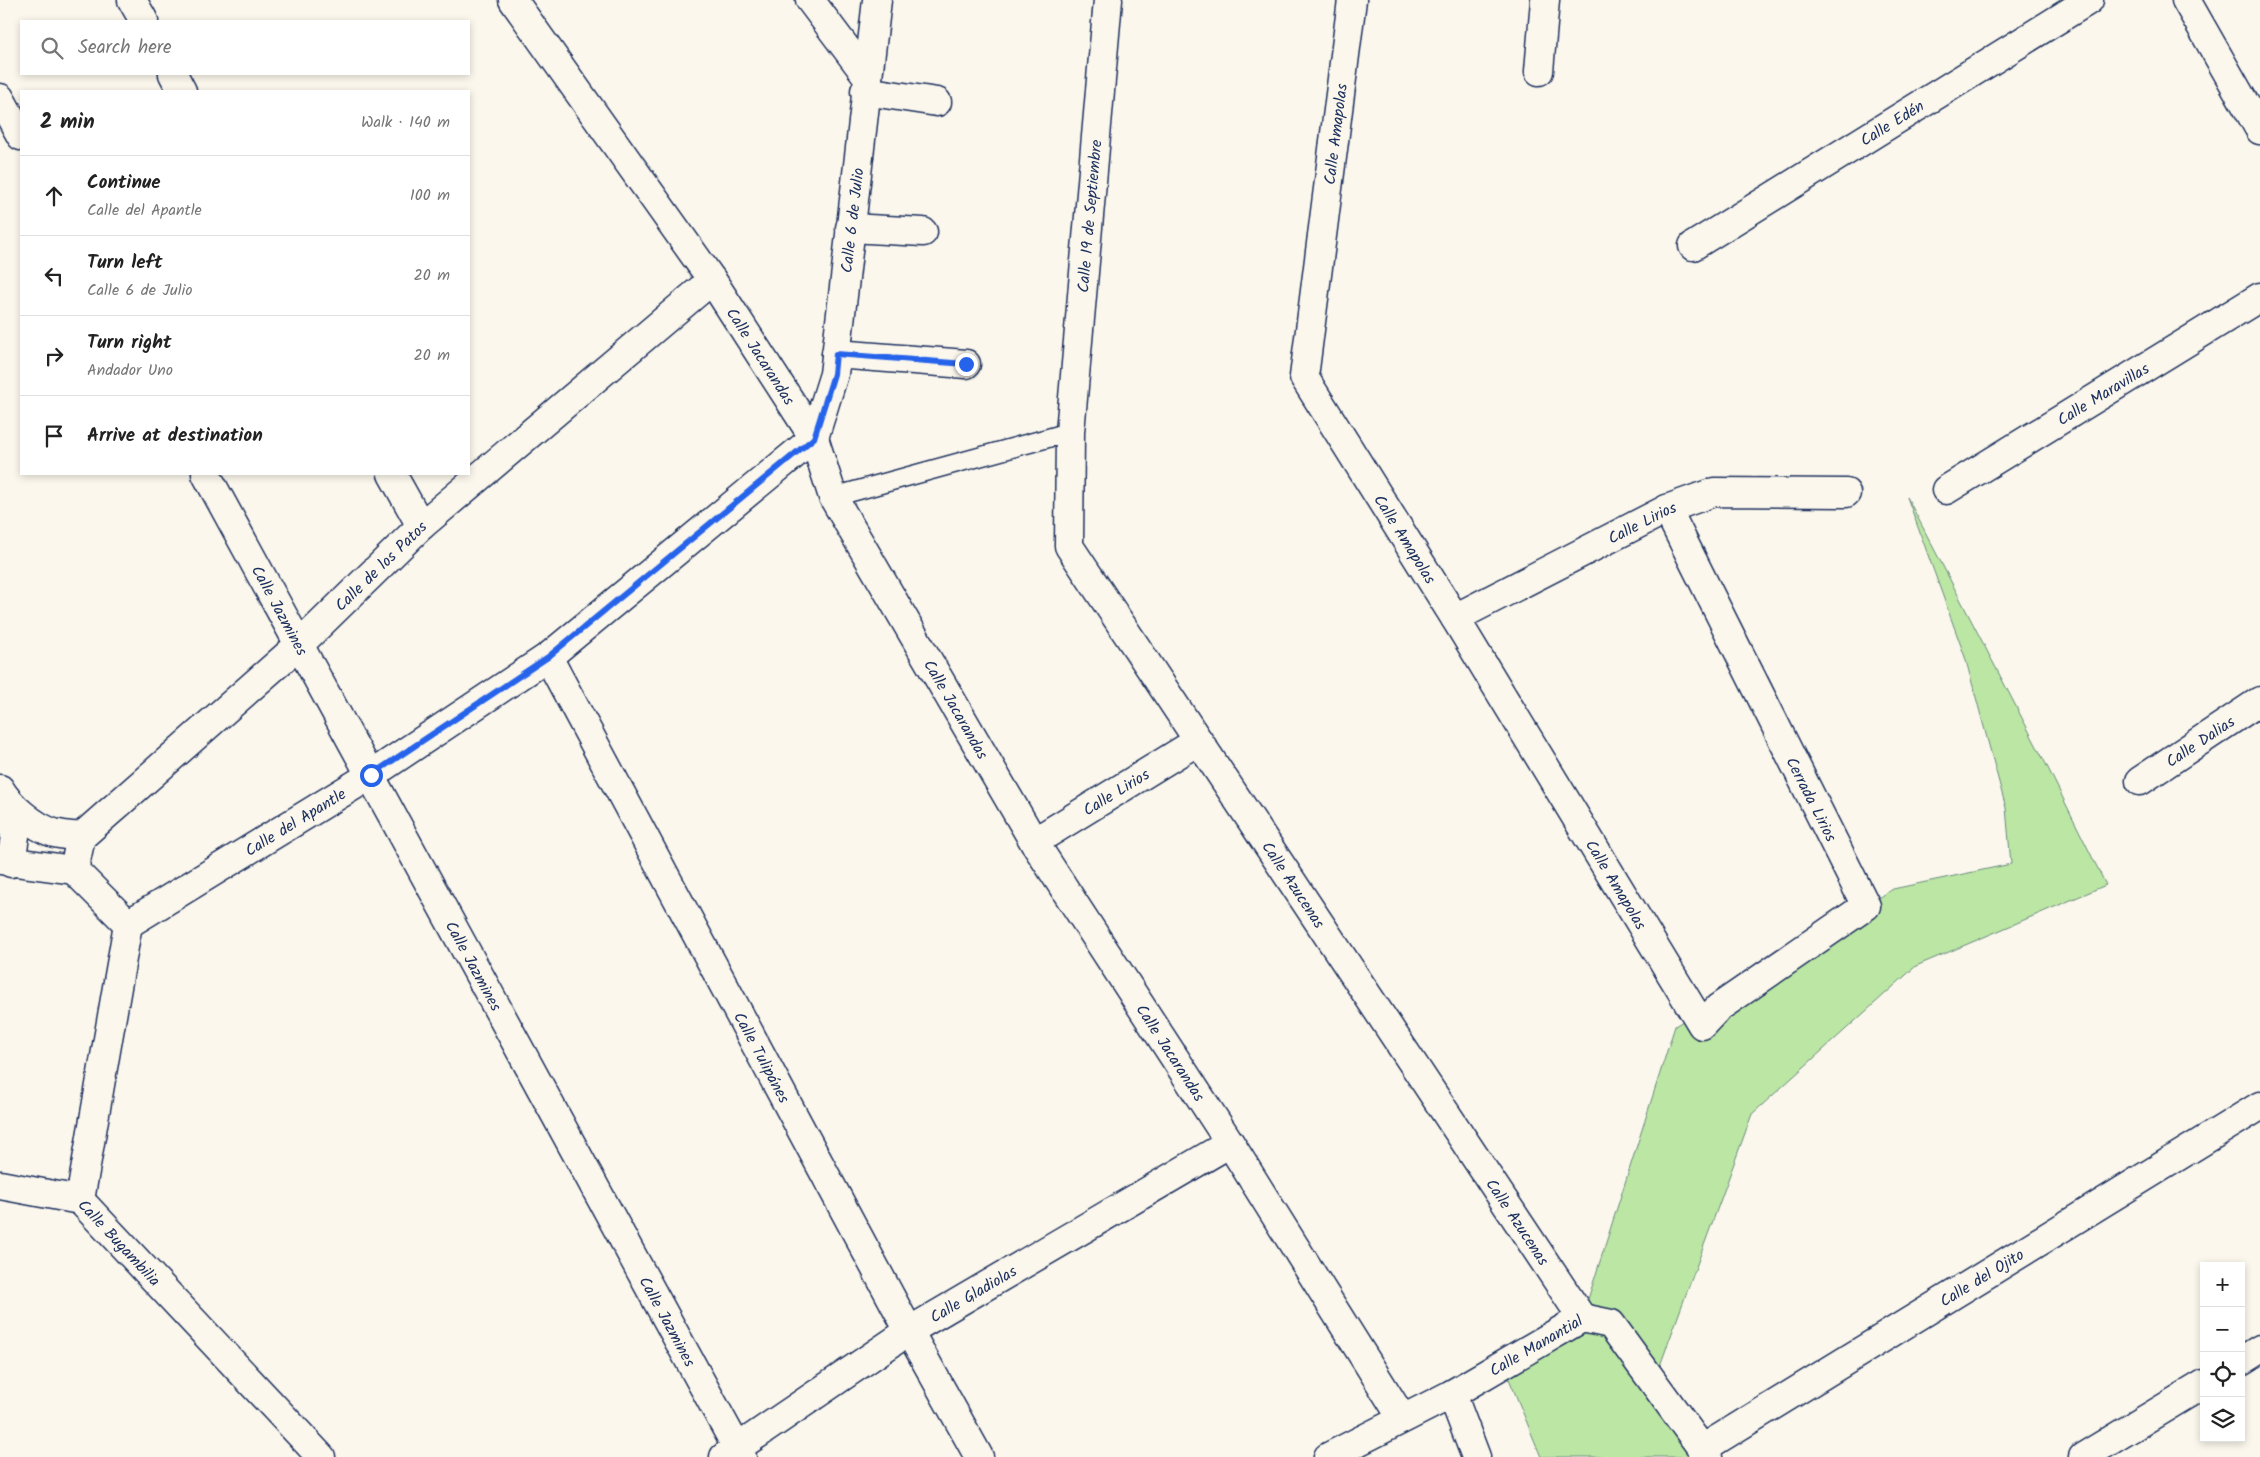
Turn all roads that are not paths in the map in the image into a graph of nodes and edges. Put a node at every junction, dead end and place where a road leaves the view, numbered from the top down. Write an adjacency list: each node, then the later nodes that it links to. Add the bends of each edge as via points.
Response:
1 (132, 0): 10 (street)
2 (513, 0): 22 (street, Calle Jacarandas)
3 (810, 0): 13 (street)
4 (877, 0): 13 (street, Calle 6 de Julio)
5 (1108, 0): 26 (street, Calle 19 de Septiembre)
6 (1352, 0): 35 (street, Calle Amapolas, via 1304,377)
7 (1545, 0): 11 (street)
8 (2089, 0): 21 (street, Calle Edén)
9 (2186, 0): 17 (street)
10 (143, 20)
11 (1539, 71)
12 (174, 75): 14 (street)
13 (866, 83): 16 (street); 19 (street, Calle 6 de Julio)
14 (181, 90)
15 (0, 98): 18 (street)
16 (937, 102)
17 (2260, 130)
18 (20, 134)
19 (850, 228): 20 (street); 24 (street, Calle 6 de Julio)
20 (923, 232)
21 (1694, 246)
22 (712, 280): 27 (street, Calle Jacarandas); 34 (street, Calle de los Patos)
23 (2260, 297): 30 (street, Calle Maravillas)
24 (836, 354): 25 (street); 27 (street, Calle 6 de Julio, via 834,374)
25 (966, 364)
26 (1070, 432): 32 (lane); 39 (street, Calle Azucenas, via 1069,546)
27 (814, 438): 32 (street, Calle Jacarandas); 37 (street, Calle del Apantle)
28 (207, 475): 36 (street, Calle Jazmines)
29 (393, 475): 34 (street)
30 (1946, 490)
31 (1846, 493): 33 (street, Calle Lirios, via 1714,492)
32 (833, 497): 44 (street, Calle Jacarandas)
33 (1667, 510): 35 (street, Calle Lirios); 48 (street, Cerrada Lirios, via 1866,906 1718,1008)
34 (421, 526): 36 (street, Calle de los Patos)
35 (1455, 618): 48 (street, Calle Amapolas)
36 (300, 644): 40 (street, Calle Jazmines); 43 (street, Calle de los Patos)
37 (548, 657): 40 (street, Calle del Apantle); 54 (street, Calle Tulipánes)
38 (2260, 701): 41 (street, Calle Dalias)
39 (1198, 740): 44 (street, Calle Lirios); 53 (street, Calle Azucenas)
40 (371, 775): 47 (street, Calle del Apantle); 61 (street, Calle Jazmines)
41 (2140, 781)
42 (3, 794): 43 (street, via 41,828); 45 (street, via 15,836)
43 (81, 837): 46 (street)
44 (1034, 842): 50 (street, Calle Jacarandas)
45 (5, 862): 46 (street)
46 (74, 870): 47 (street)
47 (128, 924): 52 (street, Calle Bugambilia)
48 (1702, 1025)
49 (2260, 1106): 60 (street, Calle del Ojito)
50 (1230, 1143): 54 (street, Calle Gladiolas); 59 (street, Calle Jacarandas)
51 (0, 1185): 52 (street)
52 (80, 1200): 62 (street, Calle Bugambilia)
53 (1582, 1318): 58 (street, Calle Manantial); 60 (street, Calle Manantial, via 1611,1324)
54 (909, 1332): 61 (street, Calle Gladiolas); 63 (street, Calle Tulipánes)
55 (2260, 1350): 56 (street)
56 (2245, 1359)
57 (2200, 1386): 66 (street)
58 (1452, 1394): 59 (street, Calle Manantial); 65 (street)
59 (1402, 1418): 64 (street, Calle Manantial)
60 (1705, 1453)
61 (734, 1454)
62 (321, 1457)
63 (979, 1457)
64 (1328, 1457)
65 (1476, 1457)
66 (2082, 1457)

